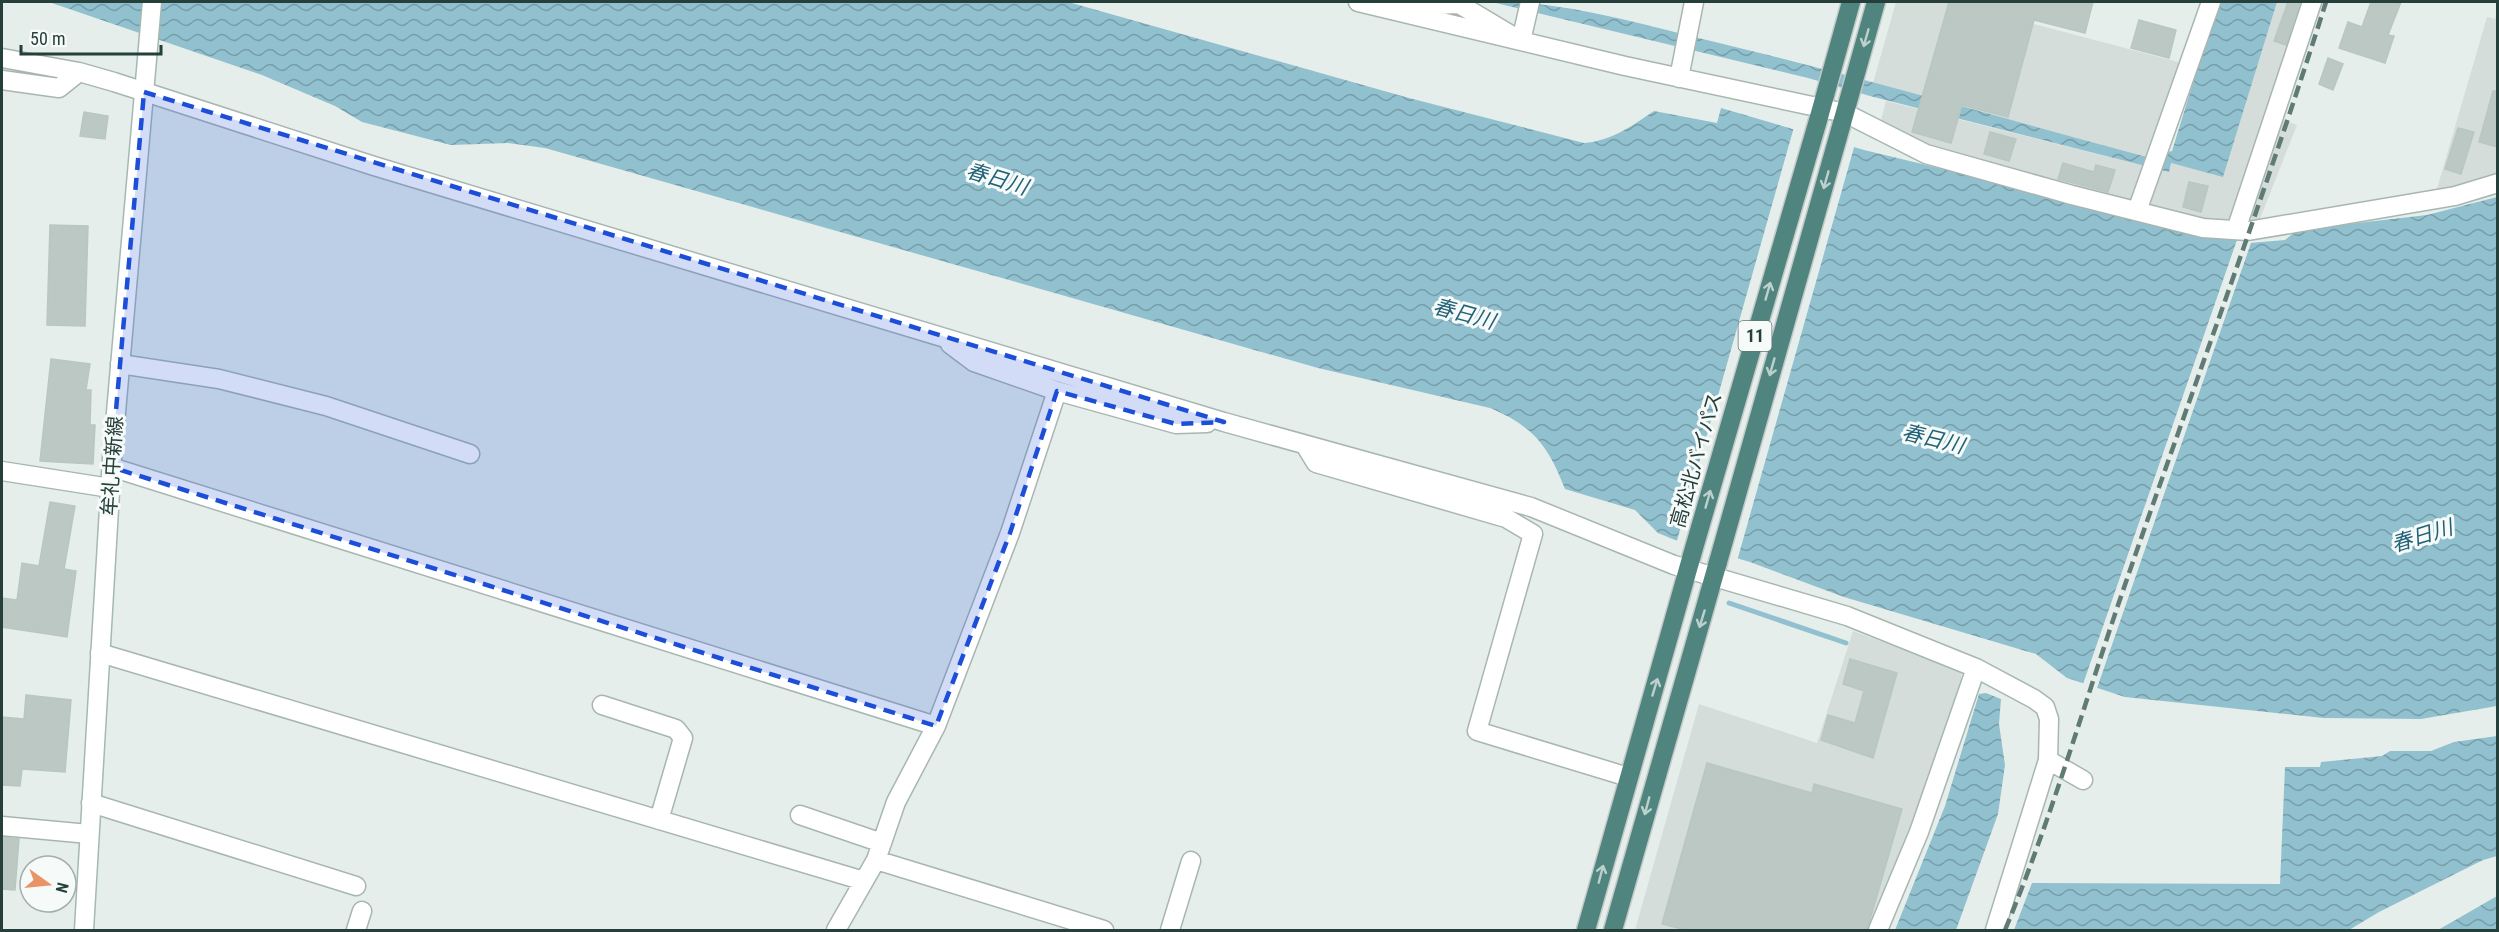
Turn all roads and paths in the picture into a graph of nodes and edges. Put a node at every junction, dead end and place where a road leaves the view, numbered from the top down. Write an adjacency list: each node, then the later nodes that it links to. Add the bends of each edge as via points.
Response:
1 (152, 2): 15 (street, 牟礼中新線)
2 (1358, 2): 8 (street)
3 (1694, 2): 13 (street)
4 (1851, 2): 16 (highway, 高松北バイパス / 11)
5 (1876, 2): 17 (highway, 11, one-way to 17)
6 (2211, 2): 19 (street)
7 (2312, 2): 20 (street)
8 (1402, 7): 10 (street)
9 (1528, 9): 10 (street)
10 (1521, 41): 13 (street)
11 (2, 58): 12 (street)
12 (79, 72): 14 (street, via 59,88); 15 (street)
13 (1678, 78): 16 (street)
14 (2, 80)
15 (145, 84): 21 (street, via 374,166); 22 (street, 牟礼中新線)
16 (1820, 112): 17 (street); 30 (highway, 高松北バイパス / 11, one-way to 16, bridge)
17 (1845, 112): 19 (street, via 1926,154); 31 (highway, 11, one-way to 31, bridge)
18 (2498, 183): 20 (street, via 2455,196)
19 (2137, 211): 20 (street, via 2203,228)
20 (2236, 230)
21 (942, 337): 23 (street, via 974,362); 24 (street)
22 (120, 364): 26 (street, via 219,380 326,406); 27 (street, 牟礼中新線)
23 (1057, 391): 24 (street, via 1176,424); 37 (street, via 1010,532)
24 (1224, 422): 25 (street)
25 (1305, 445): 30 (street, via 1531,507); 39 (street, via 1316,463 1506,518 1533,534 1477,731)
26 (471, 454)
27 (111, 466): 29 (street, 牟礼中新線); 37 (street)
28 (2, 471): 29 (street)
29 (110, 488): 32 (street, 牟礼中新線)
30 (1690, 562): 31 (street); 35 (highway, 高松北バイパス / 11, one-way to 30)
31 (1715, 569): 33 (street); 36 (highway, 11, one-way to 36)
32 (100, 653): 41 (street, 牟礼中新線); 43 (street)
33 (1977, 668): 38 (street, via 2046,707); 58 (street, via 1919,832)
34 (602, 705): 43 (street, via 676,729 683,738)
35 (1646, 716): 36 (highway); 39 (highway, 高松北バイパス / 11)
36 (1670, 723): 57 (highway, 11, one-way to 57)
37 (936, 726): 46 (street, via 896,802)
38 (2048, 760): 40 (street); 59 (street)
39 (1628, 777): 56 (highway, 高松北バイパス / 11, one-way to 39)
40 (2083, 780)
41 (91, 803): 45 (street, 牟礼中新線); 49 (street)
42 (800, 815): 46 (street)
43 (659, 820): 48 (street)
44 (2, 826): 45 (street)
45 (89, 834): 51 (street, 牟礼中新線)
46 (879, 852): 48 (street); 54 (street)
47 (1191, 861): 55 (street)
48 (864, 881): 53 (street)
49 (356, 886)
50 (362, 910): 52 (street)
51 (84, 930)
52 (357, 930)
53 (836, 930)
54 (1104, 930)
55 (1170, 930)
56 (1586, 930)
57 (1613, 930)
58 (1878, 930)
59 (1995, 930)

